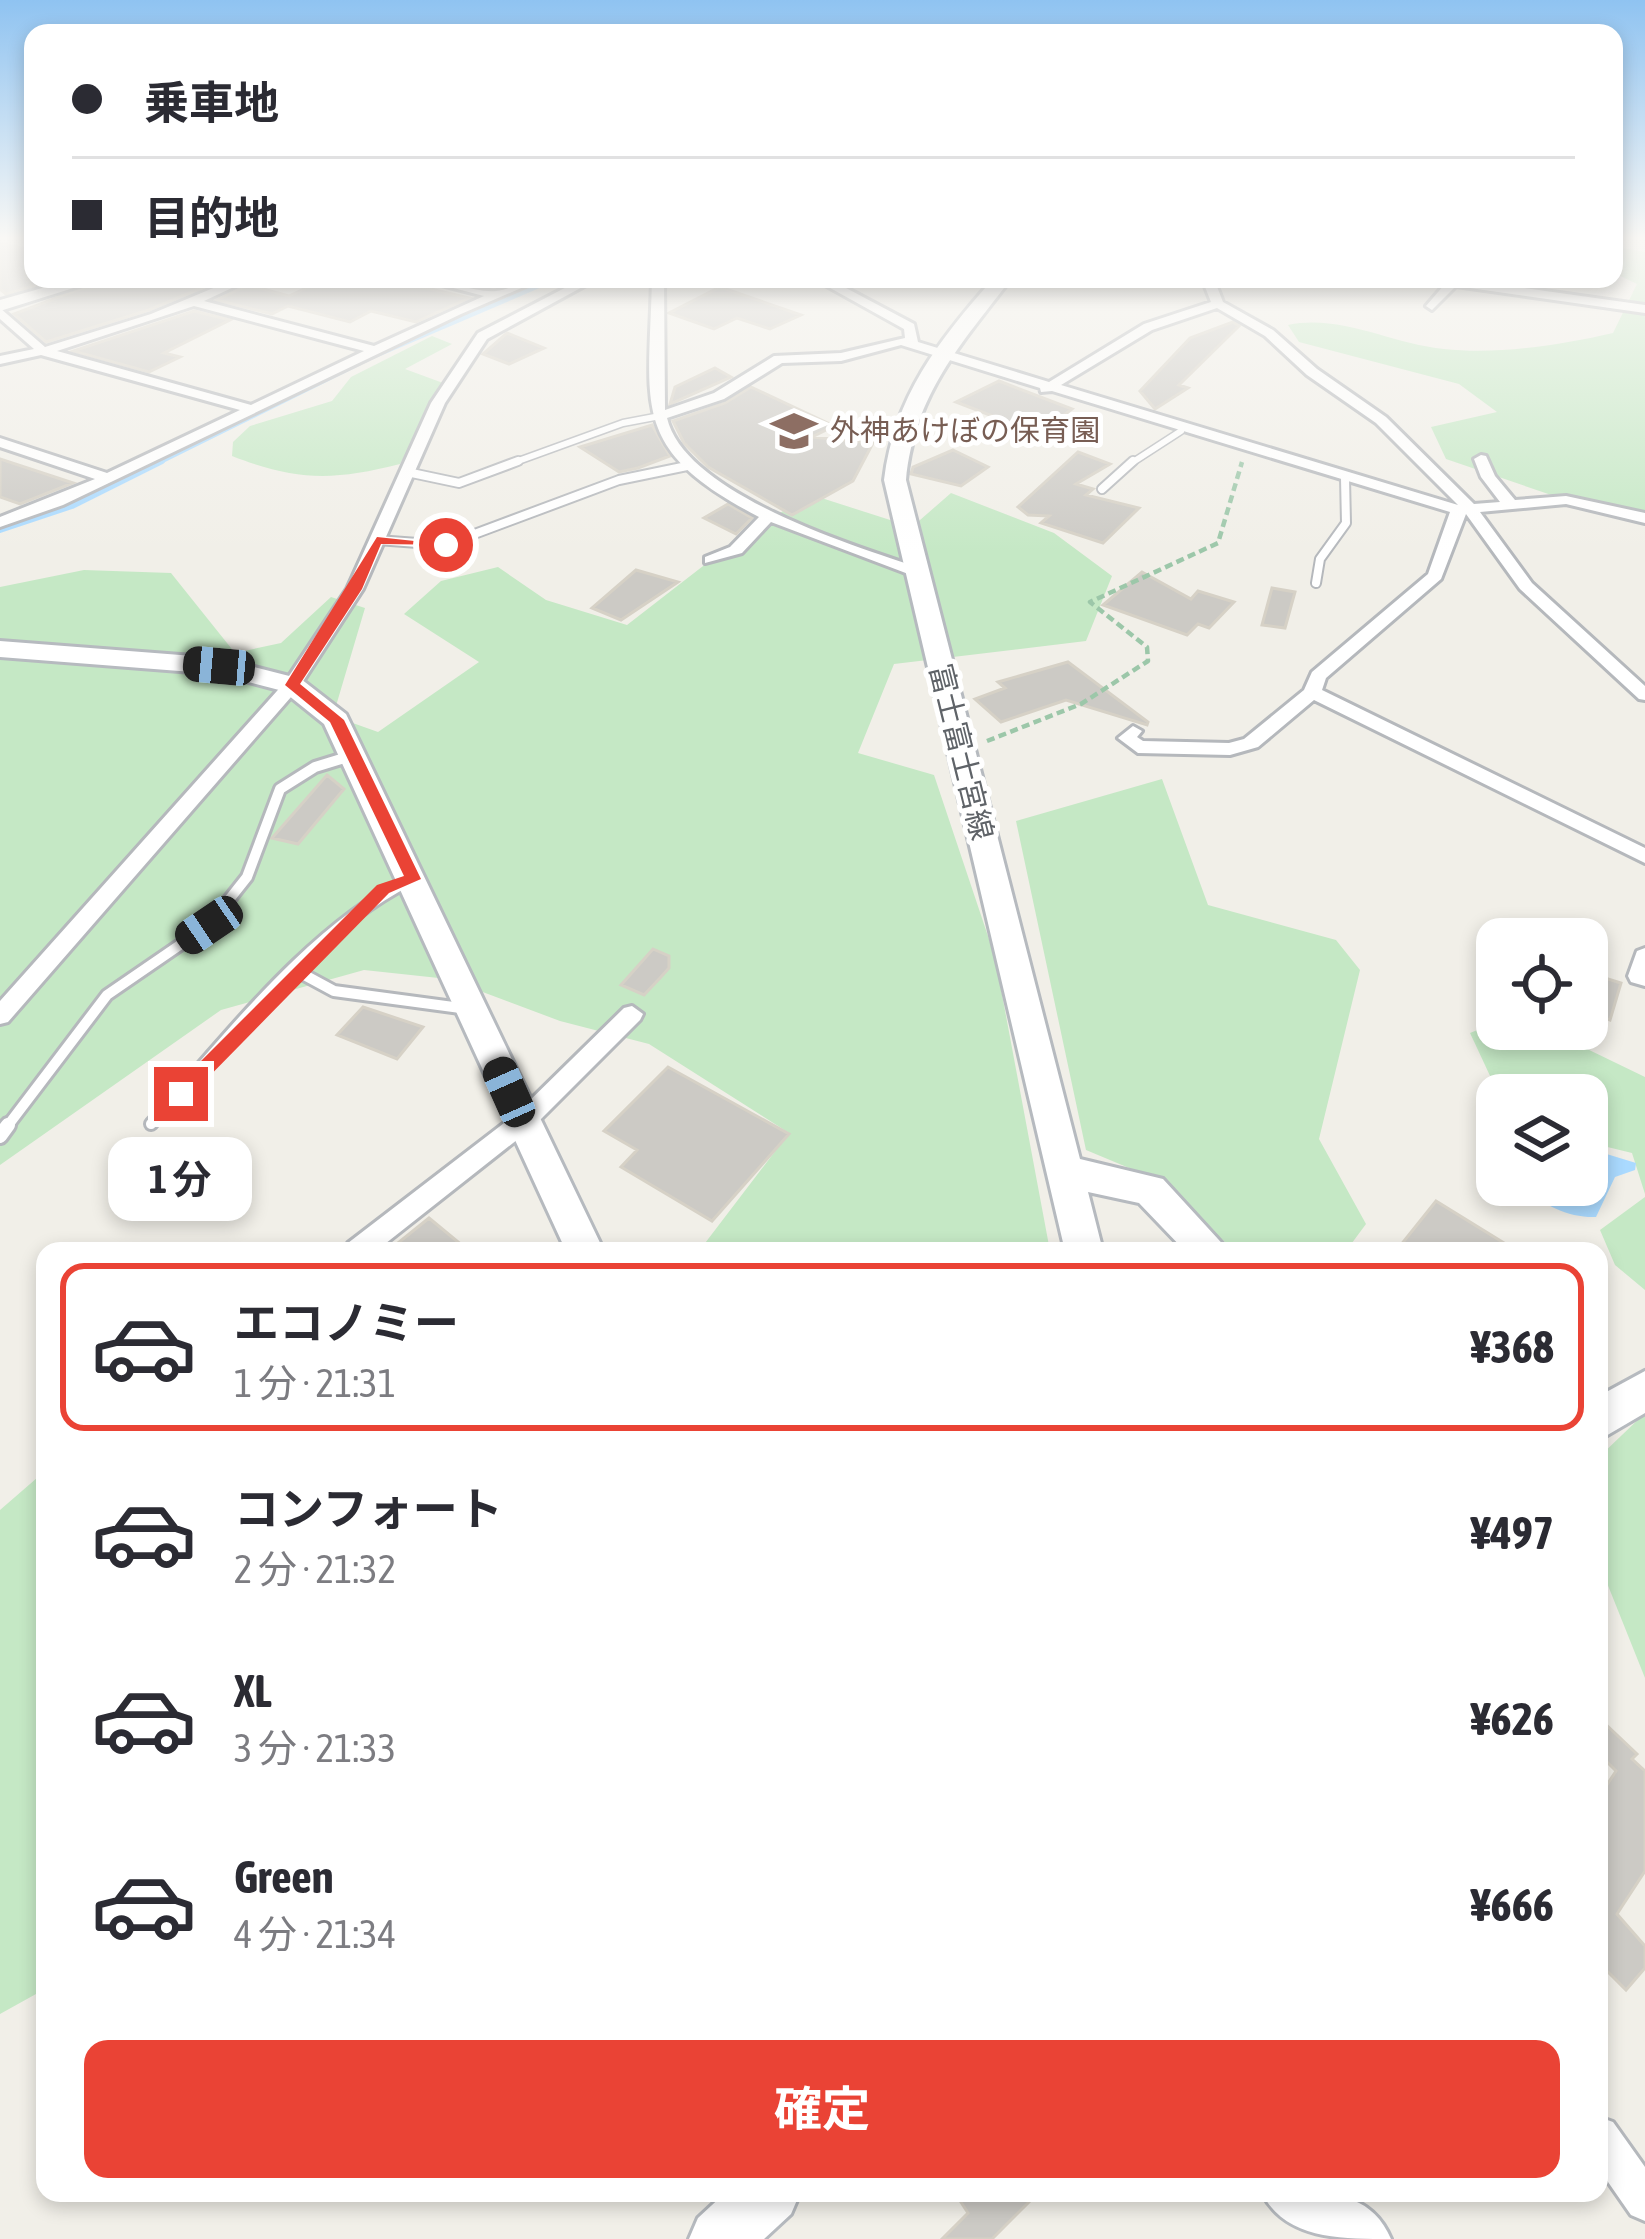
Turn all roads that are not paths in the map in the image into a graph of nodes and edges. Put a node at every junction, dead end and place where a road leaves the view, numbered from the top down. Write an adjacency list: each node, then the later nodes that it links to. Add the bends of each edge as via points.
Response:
1 (36, 344): 13 (street)
2 (66, 344): 13 (street)
3 (354, 344): 12 (street)
4 (387, 344): 12 (street)
5 (477, 344): 23 (street, via 438,403)
6 (659, 344): 18 (street)
7 (884, 344): 18 (street, via 841,357 779,359 718,396)
8 (916, 344): 14 (street)
9 (947, 344): 14 (main road, 富士富士宮線)
10 (1119, 344): 16 (street)
11 (1282, 344): 28 (street, via 1381,420)
12 (375, 350): 17 (street)
13 (44, 352): 15 (street); 17 (street)
14 (940, 353): 16 (street); 34 (main road, 富士富士宮線, via 921,379 896,453 900,513)
15 (0, 360)
16 (1046, 389): 19 (street)
17 (252, 409): 24 (street)
18 (660, 416): 22 (street); 23 (lane, via 459,483)
19 (1181, 430): 25 (street); 26 (lane)
20 (0, 442): 24 (street)
21 (1481, 459): 27 (street)
22 (687, 466): 29 (street); 32 (lane, via 620,480 446,545)
23 (407, 472): 32 (street)
24 (108, 478): 31 (street)
25 (1346, 478): 28 (street); 35 (lane, via 1346,523 1321,559)
26 (1102, 488)
27 (1509, 503): 28 (street); 30 (street, via 1566,500)
28 (1464, 509): 38 (street, via 1435,576 1318,676); 39 (street, via 1526,586)
29 (771, 513): 33 (street, via 736,550); 34 (street)
30 (1645, 518)
31 (0, 522)
32 (377, 540): 37 (street, via 356,589)
33 (710, 560)
34 (917, 572): 53 (main road, 富士富士宮線)
35 (1316, 583)
36 (0, 649): 37 (main road, via 219,666)
37 (292, 685): 41 (main road, via 336,720); 49 (street)
38 (1312, 692): 40 (street, via 1251,743 1230,749 1138,747 1127,738); 42 (street)
39 (1645, 695)
40 (1133, 731)
41 (354, 755): 43 (main road); 52 (lane, via 280,789 260,850 209,925 107,995)
42 (1645, 856)
43 (413, 879): 45 (lane, via 383,889); 47 (main road)
44 (1645, 956): 46 (street)
45 (297, 970): 47 (lane, via 334,991); 51 (lane)
46 (1645, 978)
47 (472, 1009): 50 (main road)
48 (632, 1015): 50 (street)
49 (0, 1016)
50 (524, 1121): 54 (street); 55 (main road)
51 (152, 1124)
52 (0, 1136)
53 (1064, 1172): 56 (main road, 富士富士宮線); 57 (main road, via 1150,1190)
54 (368, 1242)
55 (581, 1242)
56 (1082, 1242)
57 (1201, 1242)
58 (1645, 1390): 59 (main road)
59 (1608, 1414)
60 (1608, 2149): 61 (street)
61 (1645, 2201)
62 (760, 2202): 64 (main road)
63 (1306, 2202): 65 (main road)
64 (719, 2239)
65 (1361, 2239)

